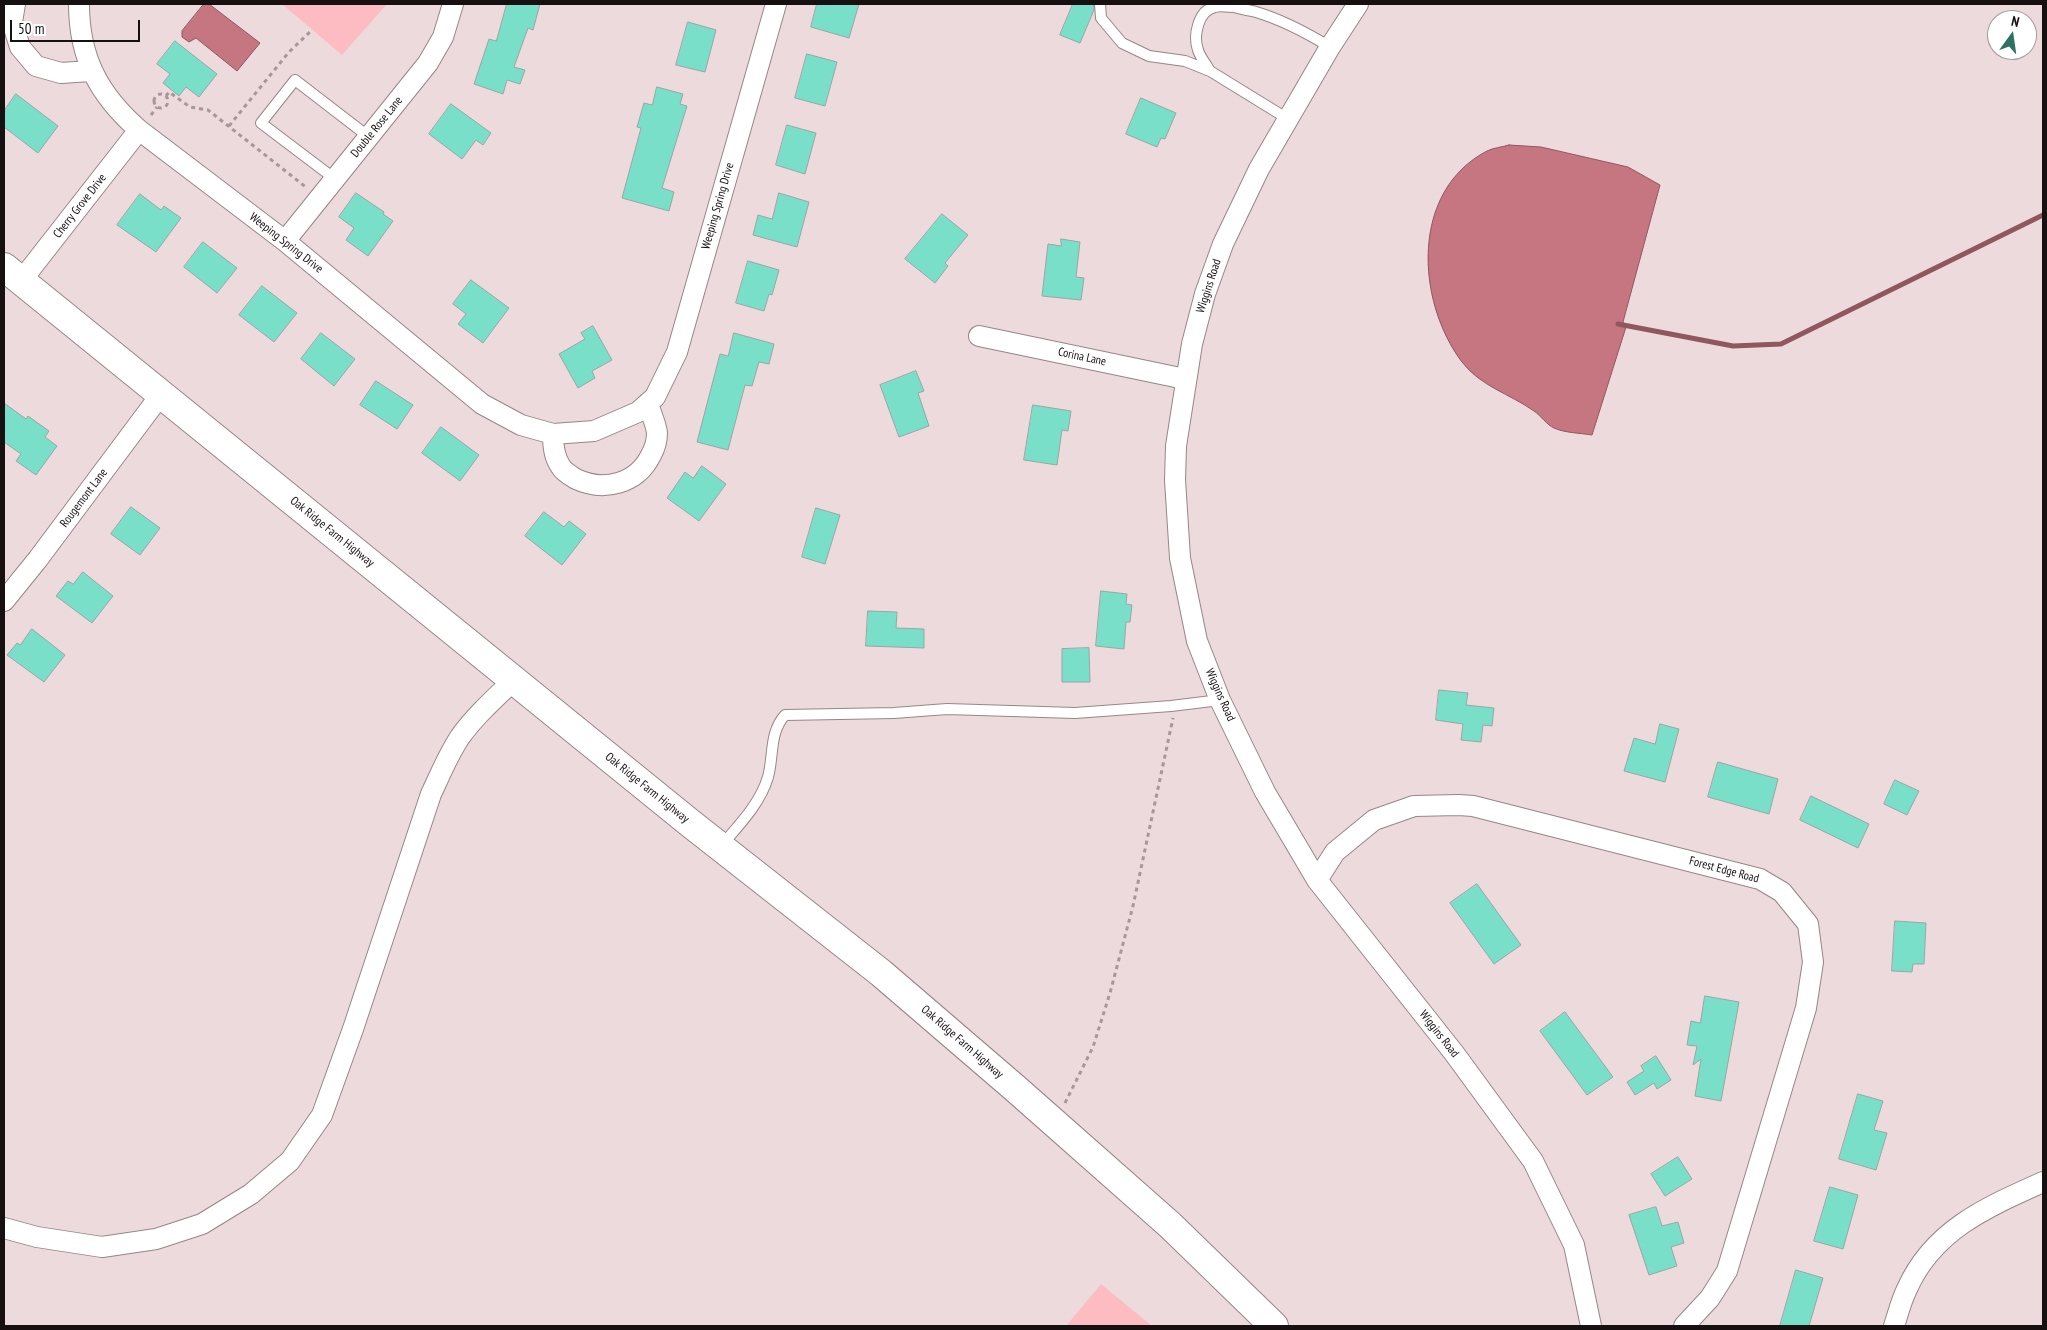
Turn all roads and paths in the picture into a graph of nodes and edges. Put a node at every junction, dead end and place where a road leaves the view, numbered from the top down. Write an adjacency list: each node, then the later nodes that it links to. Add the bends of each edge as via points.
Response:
1 (15, 4): 10 (street, via 12,22 20,47 36,66 61,73)
2 (79, 4): 10 (street, Weeping Spring Drive, via 82,38)
3 (452, 4): 17 (street, Double Rose Lane, via 436,51)
4 (776, 4): 25 (street, Weeping Spring Drive, via 677,352)
5 (1100, 4): 11 (lane, via 1101,18 1122,43 1149,56 1185,61)
6 (1358, 4): 9 (street, Wiggins Road)
7 (1228, 5): 9 (lane, via 1298,28); 11 (lane, via 1207,10 1198,26 1197,49)
8 (312, 30): 16 (path, via 289,52)
9 (1330, 48): 14 (street, Wiggins Road)
10 (90, 71): 15 (street, Weeping Spring Drive, via 122,115)
11 (1210, 71): 14 (lane)
12 (166, 96): 13 (path, via 156,98); 13 (path, via 167,105); 16 (path, via 170,92 190,107 205,108)
13 (157, 107): 15 (path)
14 (1288, 119): 23 (street, Wiggins Road, via 1259,168 1223,244 1205,294)
15 (145, 122): 20 (street, Weeping Spring Drive); 21 (street, Cherry Grove Drive)
16 (230, 126): 19 (path)
17 (369, 137): 18 (street, Double Rose Lane); 18 (lane, via 295,80 262,123)
18 (335, 179): 20 (street, Double Rose Lane)
19 (307, 188)
20 (285, 241): 26 (street, Weeping Spring Drive, via 482,404 520,425)
21 (12, 274): 24 (main road, Oak Ridge Farm Highway)
22 (979, 336): 23 (street, Corina Lane)
23 (1185, 379): 29 (street, Wiggins Road, via 1175,480 1180,558 1197,641)
24 (162, 393): 27 (street, Rougemont Lane); 28 (main road, Oak Ridge Farm Highway)
25 (648, 403): 26 (street, Weeping Spring Drive, via 638,412 594,431); 26 (street, via 657,433 655,447 647,464 631,479 608,486 586,484 570,476 561,469)
26 (552, 434)
27 (4, 601)
28 (514, 680): 31 (main road, Oak Ridge Farm Highway); 35 (street, via 460,737 431,794 322,1115 290,1161 252,1194 202,1224 156,1239 102,1246 37,1237)
29 (1220, 700): 30 (lane); 32 (street, Wiggins Road, via 1266,792)
30 (1176, 706): 31 (lane, via 1075,713 948,709 785,715 776,725 768,777 750,811); 33 (path, via 1133,906 1110,993 1093,1047)
31 (720, 846): 33 (main road, Oak Ridge Farm Highway, via 881,974)
32 (1317, 880): 37 (street, Wiggins Road, via 1454,1053 1533,1161 1574,1245); 38 (street, Forest Edge Road, via 1335,852 1374,820 1414,806 1473,806 1760,878 1782,892 1808,924 1813,962 1806,1008 1727,1271 1710,1298)
33 (1054, 1123): 36 (main road, Oak Ridge Farm Highway, via 1170,1225)
34 (2043, 1182): 39 (street, via 1959,1225 1943,1237 1916,1271)
35 (4, 1228)
36 (1274, 1326)
37 (1591, 1326)
38 (1684, 1326)
39 (1894, 1326)

